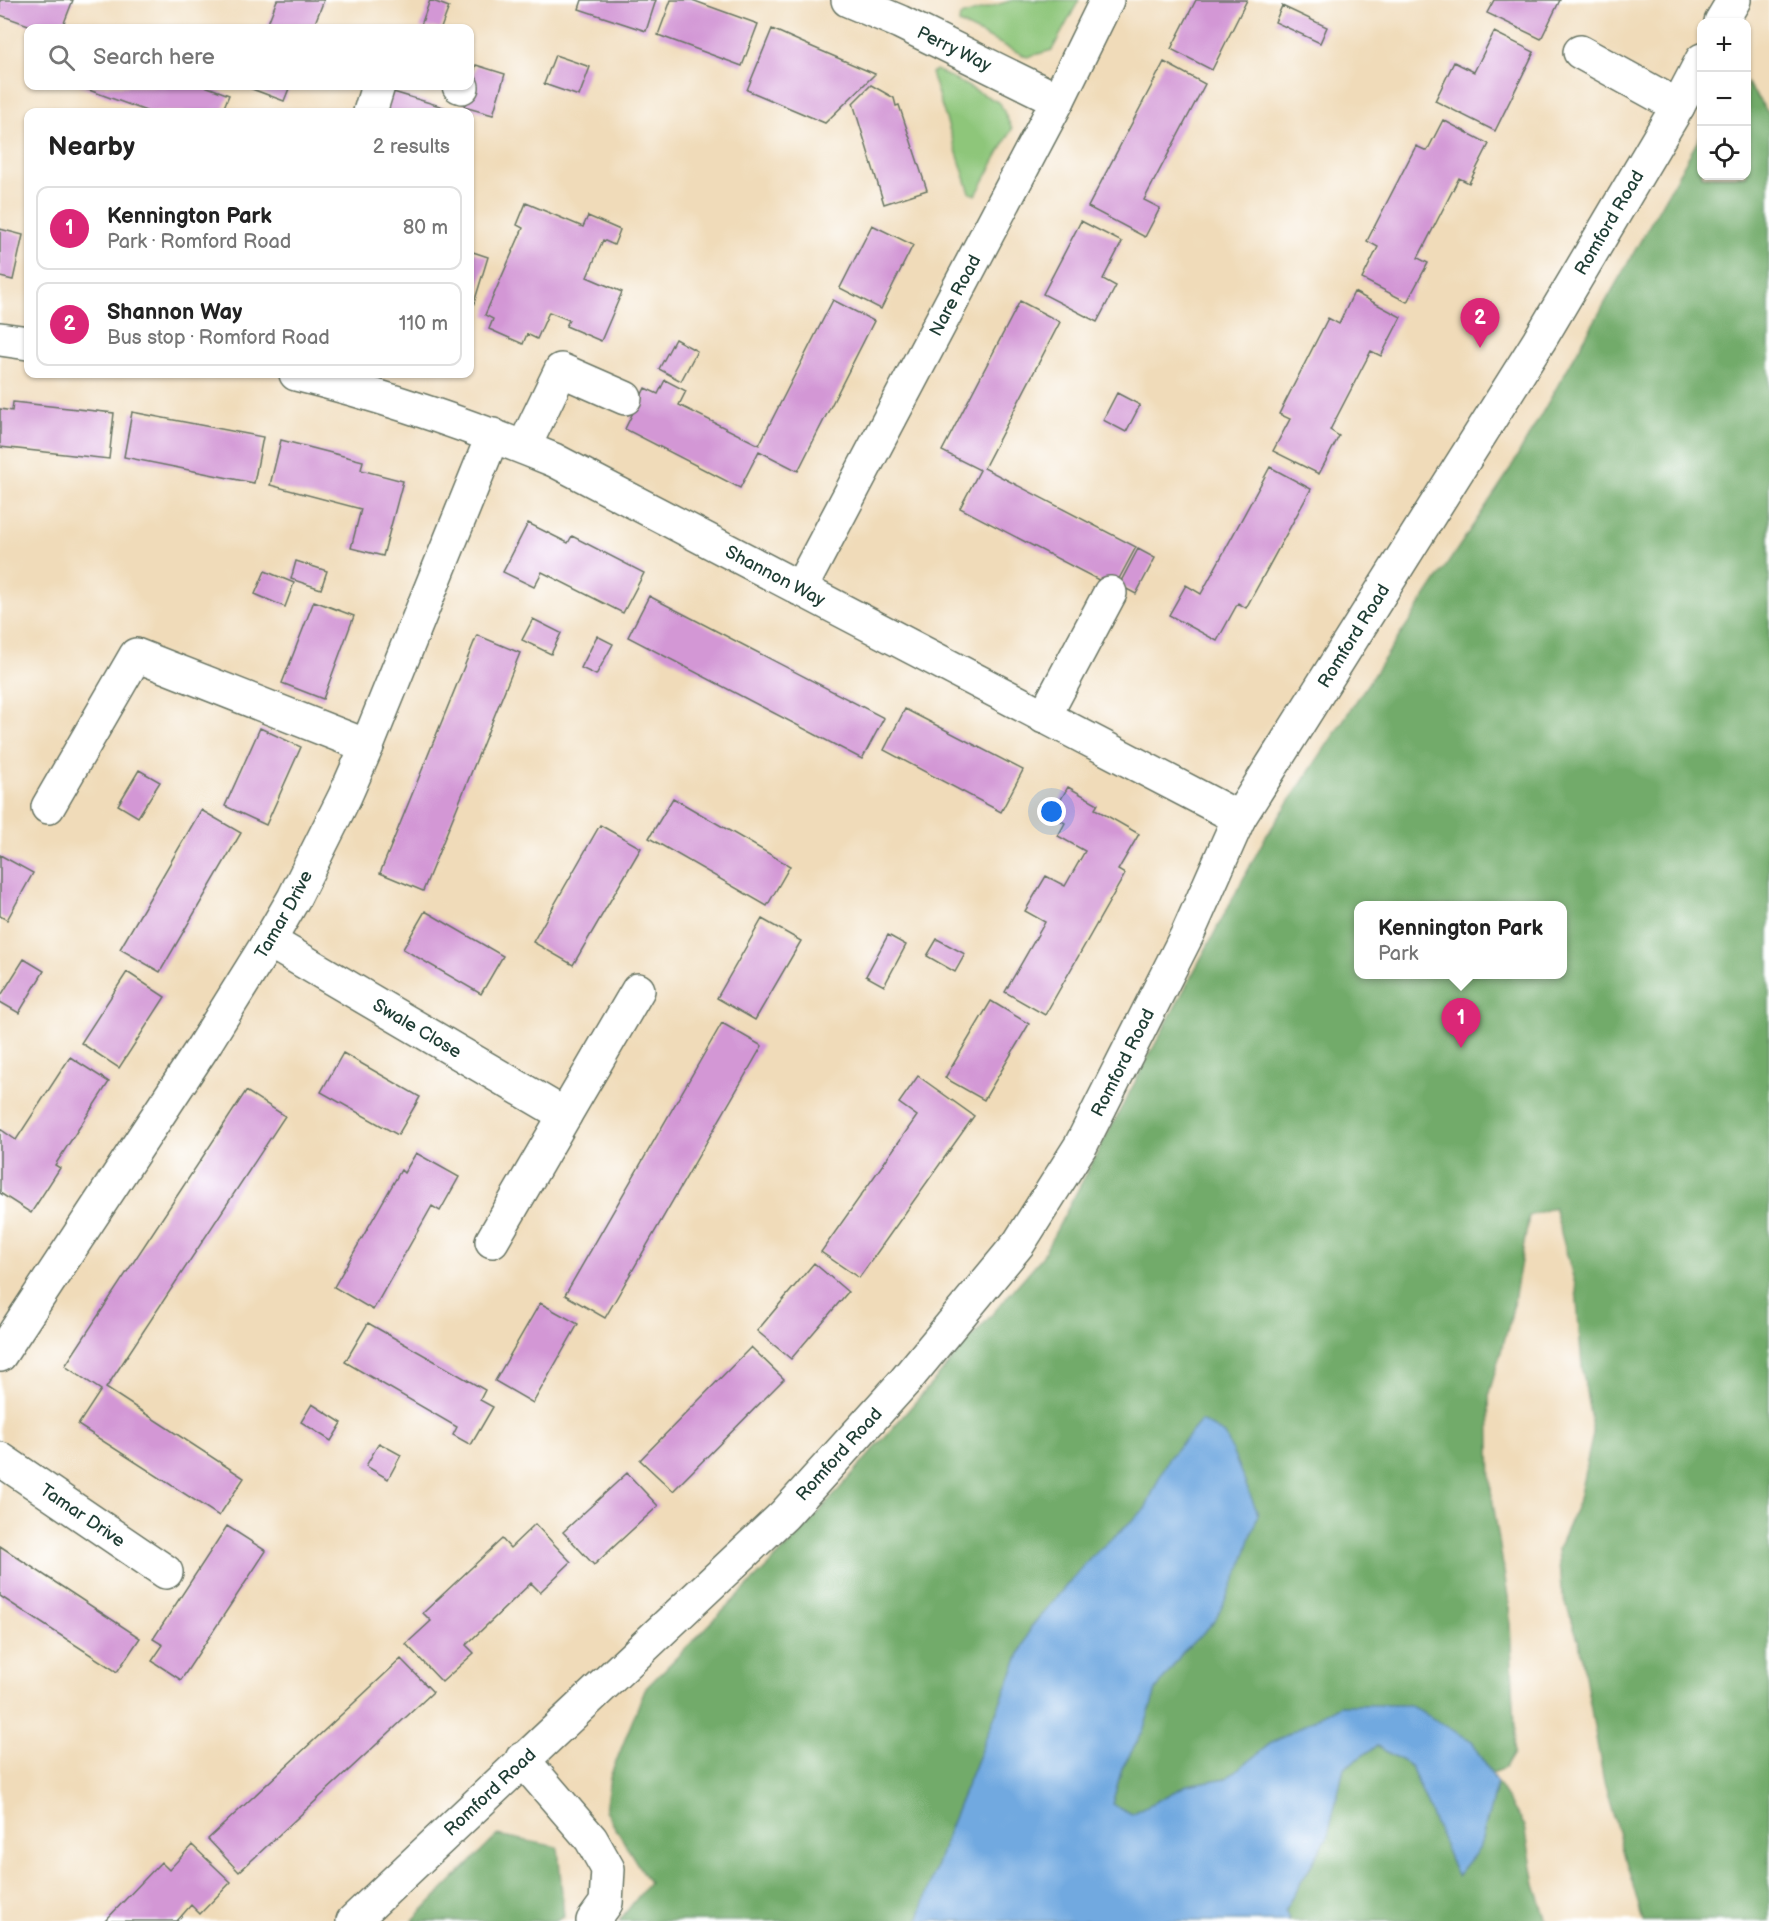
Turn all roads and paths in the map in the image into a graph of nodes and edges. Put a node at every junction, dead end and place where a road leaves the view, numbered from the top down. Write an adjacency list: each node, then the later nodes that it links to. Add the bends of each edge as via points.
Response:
1 (848, 0): 8 (street, Perry Way)
2 (1107, 0): 8 (street, Nare Road)
3 (1734, 0): 4 (street)
4 (1723, 18)
5 (1580, 52): 9 (street)
6 (1697, 68): 9 (street, Romford Road)
7 (377, 90): 10 (street)
8 (1058, 100): 17 (street, Nare Road)
9 (1678, 106): 22 (street, Romford Road, via 1539,341)
10 (371, 108)
11 (0, 339): 12 (street)
12 (24, 342)
13 (312, 378): 15 (street, Shannon Way, via 379,395)
14 (625, 398): 16 (street, via 561,370)
15 (493, 435): 16 (street, Shannon Way); 20 (street, Tamar Drive)
16 (524, 447): 17 (street, Shannon Way)
17 (800, 589): 19 (street, Shannon Way)
18 (1110, 592): 19 (street)
19 (1044, 717): 22 (street, Shannon Way)
20 (367, 746): 21 (street, via 136,655); 23 (street, Tamar Drive, via 294,898)
21 (48, 807)
22 (1239, 818): 30 (street, Romford Road, via 1188,933 1081,1145 1019,1243 905,1381 784,1515)
23 (269, 941): 25 (street, Swale Close); 27 (street, Tamar Drive)
24 (638, 990): 25 (street)
25 (565, 1115): 26 (street)
26 (492, 1241)
27 (0, 1355)
28 (0, 1459): 29 (street, Tamar Drive)
29 (166, 1572)
30 (522, 1759): 31 (street, Romford Road); 32 (street, via 591,1839 608,1869 606,1903)
31 (353, 1921)
32 (593, 1921)

